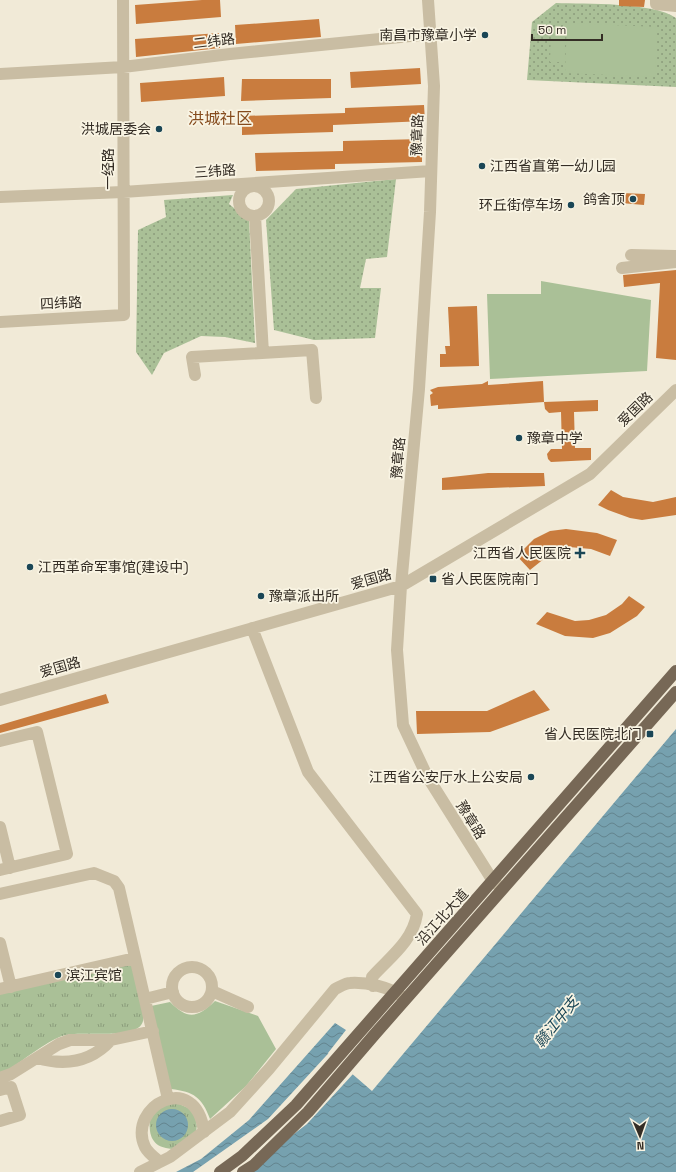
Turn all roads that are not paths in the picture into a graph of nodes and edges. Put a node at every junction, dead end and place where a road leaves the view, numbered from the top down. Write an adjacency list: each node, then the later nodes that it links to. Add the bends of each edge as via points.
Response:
1 (123, 0): 6 (street, 一经路)
2 (428, 0): 5 (street, 豫章路)
3 (656, 0): 4 (street, via 656,4)
4 (676, 6)
5 (430, 34): 6 (street, 二纬路, via 230,54); 8 (street, 豫章路, via 434,86)
6 (123, 68): 7 (street, 二纬路); 10 (street, 一经路)
7 (0, 74)
8 (431, 171): 9 (street, 三纬路); 23 (street, 豫章路, via 419,389)
9 (253, 185): 10 (street, 三纬路); 12 (street, via 244,191 239,200 242,209); 12 (street, via 265,192 269,200 263,213)
10 (123, 192): 11 (street, 三纬路); 17 (street, 一经路)
11 (0, 197)
12 (255, 216): 19 (street)
13 (631, 255): 14 (street)
14 (676, 256)
15 (676, 262): 16 (street)
16 (622, 268)
17 (124, 314): 18 (street, 四纬路)
18 (0, 322)
19 (263, 353): 20 (street, via 192,357); 22 (street, via 312,350)
20 (195, 375)
21 (676, 390): 23 (street, 爱国路, via 590,474)
22 (316, 398)
23 (401, 586): 24 (street, 爱国路); 31 (street, 豫章路, via 397,650 403,726 427,776)
24 (252, 628): 27 (street, 爱国路); 35 (street, via 308,772 417,914 406,942 372,977)
25 (676, 671): 31 (main road, 沿江北大道)
26 (676, 692): 31 (main road, 沿江北大道)
27 (0, 700)
28 (0, 741): 30 (street, via 36,732 67,854)
29 (0, 827): 30 (street)
30 (5, 869)
31 (498, 885): 39 (main road, 沿江北大道); 41 (main road, 沿江北大道)
32 (0, 894): 34 (street, via 94,873 114,881 119,888)
33 (0, 943): 36 (street)
34 (135, 958): 36 (street); 40 (street)
35 (373, 986): 39 (street); 50 (street, via 349,983 335,989 230,1112)
36 (5, 988)
37 (212, 991): 38 (street, via 205,1002 192,1007 180,1003); 38 (street, via 207,972 188,967 177,974); 42 (street)
38 (173, 992): 40 (street)
39 (395, 992): 41 (street); 53 (main road, 沿江北大道, via 296,1105 242,1156)
40 (145, 999): 43 (street)
41 (406, 999): 54 (main road, 沿江北大道, via 308,1112 254,1165)
42 (248, 1007)
43 (152, 1031): 44 (street); 48 (street)
44 (111, 1040): 45 (street, via 70,1040); 45 (street, via 102,1050 86,1059 60,1062)
45 (37, 1058): 46 (street)
46 (0, 1078)
47 (0, 1090): 49 (street, via 11,1087 20,1115)
48 (168, 1099): 50 (street, via 190,1102 202,1118); 51 (street, via 158,1103 150,1111 141,1133 145,1148)
49 (0, 1121)
50 (204, 1132): 51 (street)
51 (160, 1162): 52 (street)
52 (140, 1172)
53 (220, 1172)
54 (243, 1172)

